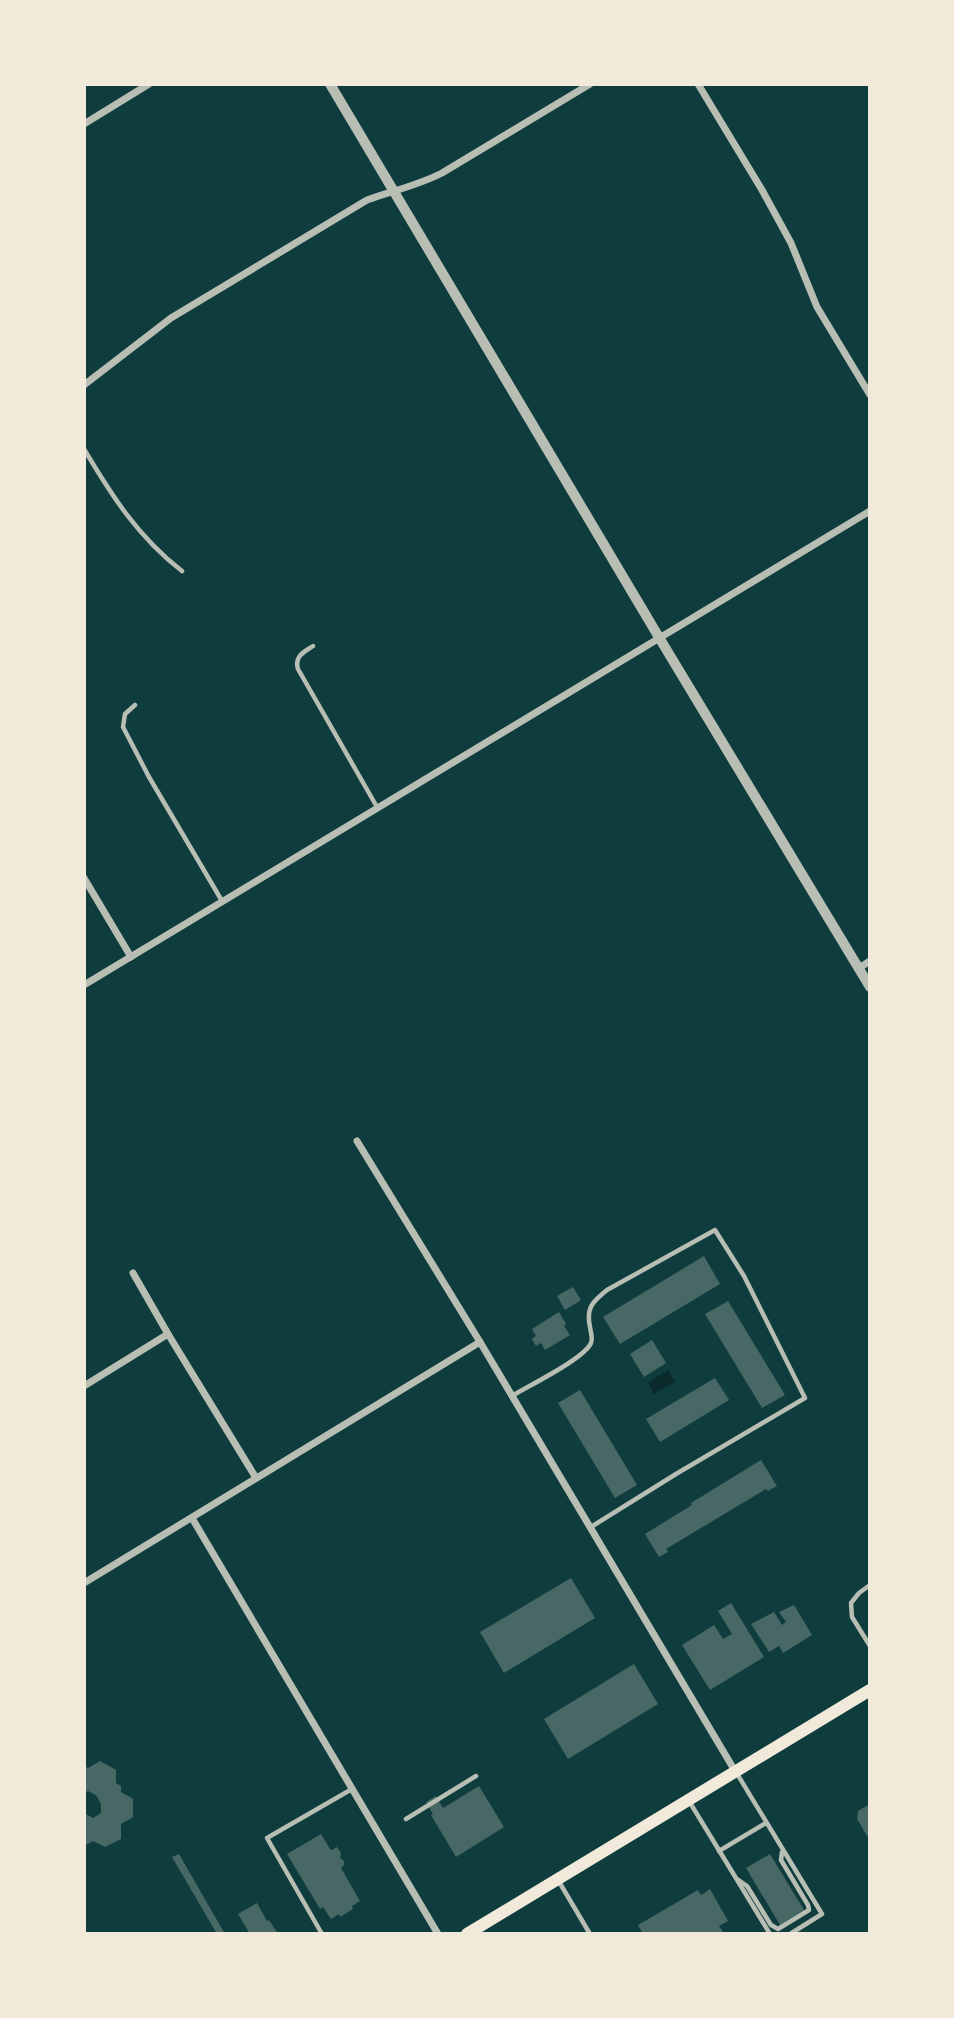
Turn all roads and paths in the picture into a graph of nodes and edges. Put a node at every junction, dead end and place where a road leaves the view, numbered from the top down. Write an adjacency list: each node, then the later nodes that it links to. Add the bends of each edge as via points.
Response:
1 (149, 84): 5 (street)
2 (330, 84): 6 (street)
3 (590, 84): 6 (street, via 442,173)
4 (698, 84): 8 (street, via 786,232 817,307)
5 (84, 124)
6 (393, 190): 7 (street, via 367,200 171,318); 12 (street)
7 (84, 385)
8 (870, 395)
9 (84, 449): 11 (lane, via 114,498 158,553)
10 (870, 511): 12 (street)
11 (182, 571)
12 (660, 639): 15 (street); 20 (street)
13 (313, 646): 15 (lane, via 299,655 296,664)
14 (135, 705): 17 (lane, via 125,714 123,727)
15 (377, 808): 17 (street)
16 (84, 878): 18 (street)
17 (222, 902): 18 (street)
18 (131, 957): 21 (street)
19 (870, 961): 20 (street)
20 (859, 968): 22 (street)
21 (84, 985)
22 (870, 987)
23 (357, 1141): 26 (street)
24 (132, 1273): 25 (street)
25 (168, 1335): 27 (street); 29 (street)
26 (480, 1342): 28 (street); 29 (street)
27 (84, 1386)
28 (512, 1396): 31 (street); 31 (lane, via 588,1348 593,1340 588,1311 595,1299 715,1230 744,1276 806,1398)
29 (256, 1478): 30 (street)
30 (192, 1518): 32 (street); 38 (street)
31 (590, 1527): 36 (street)
32 (84, 1583)
33 (870, 1585): 34 (lane, via 851,1603 852,1617)
34 (870, 1646)
35 (870, 1690): 36 (main road)
36 (735, 1771): 39 (main road); 41 (lane)
37 (476, 1776): 40 (lane)
38 (352, 1788): 46 (lane, via 267,1839); 47 (street)
39 (688, 1800): 42 (lane); 44 (main road)
40 (406, 1819)
41 (766, 1823): 42 (lane); 43 (lane)
42 (719, 1851): 45 (lane)
43 (782, 1852): 45 (lane, via 781,1860 809,1910 784,1927 771,1925 747,1886); 51 (lane, via 822,1914)
44 (557, 1879): 48 (main road); 49 (lane)
45 (737, 1879): 50 (lane)
46 (322, 1934)
47 (438, 1934)
48 (467, 1934)
49 (590, 1934)
50 (769, 1934)
51 (790, 1934)

